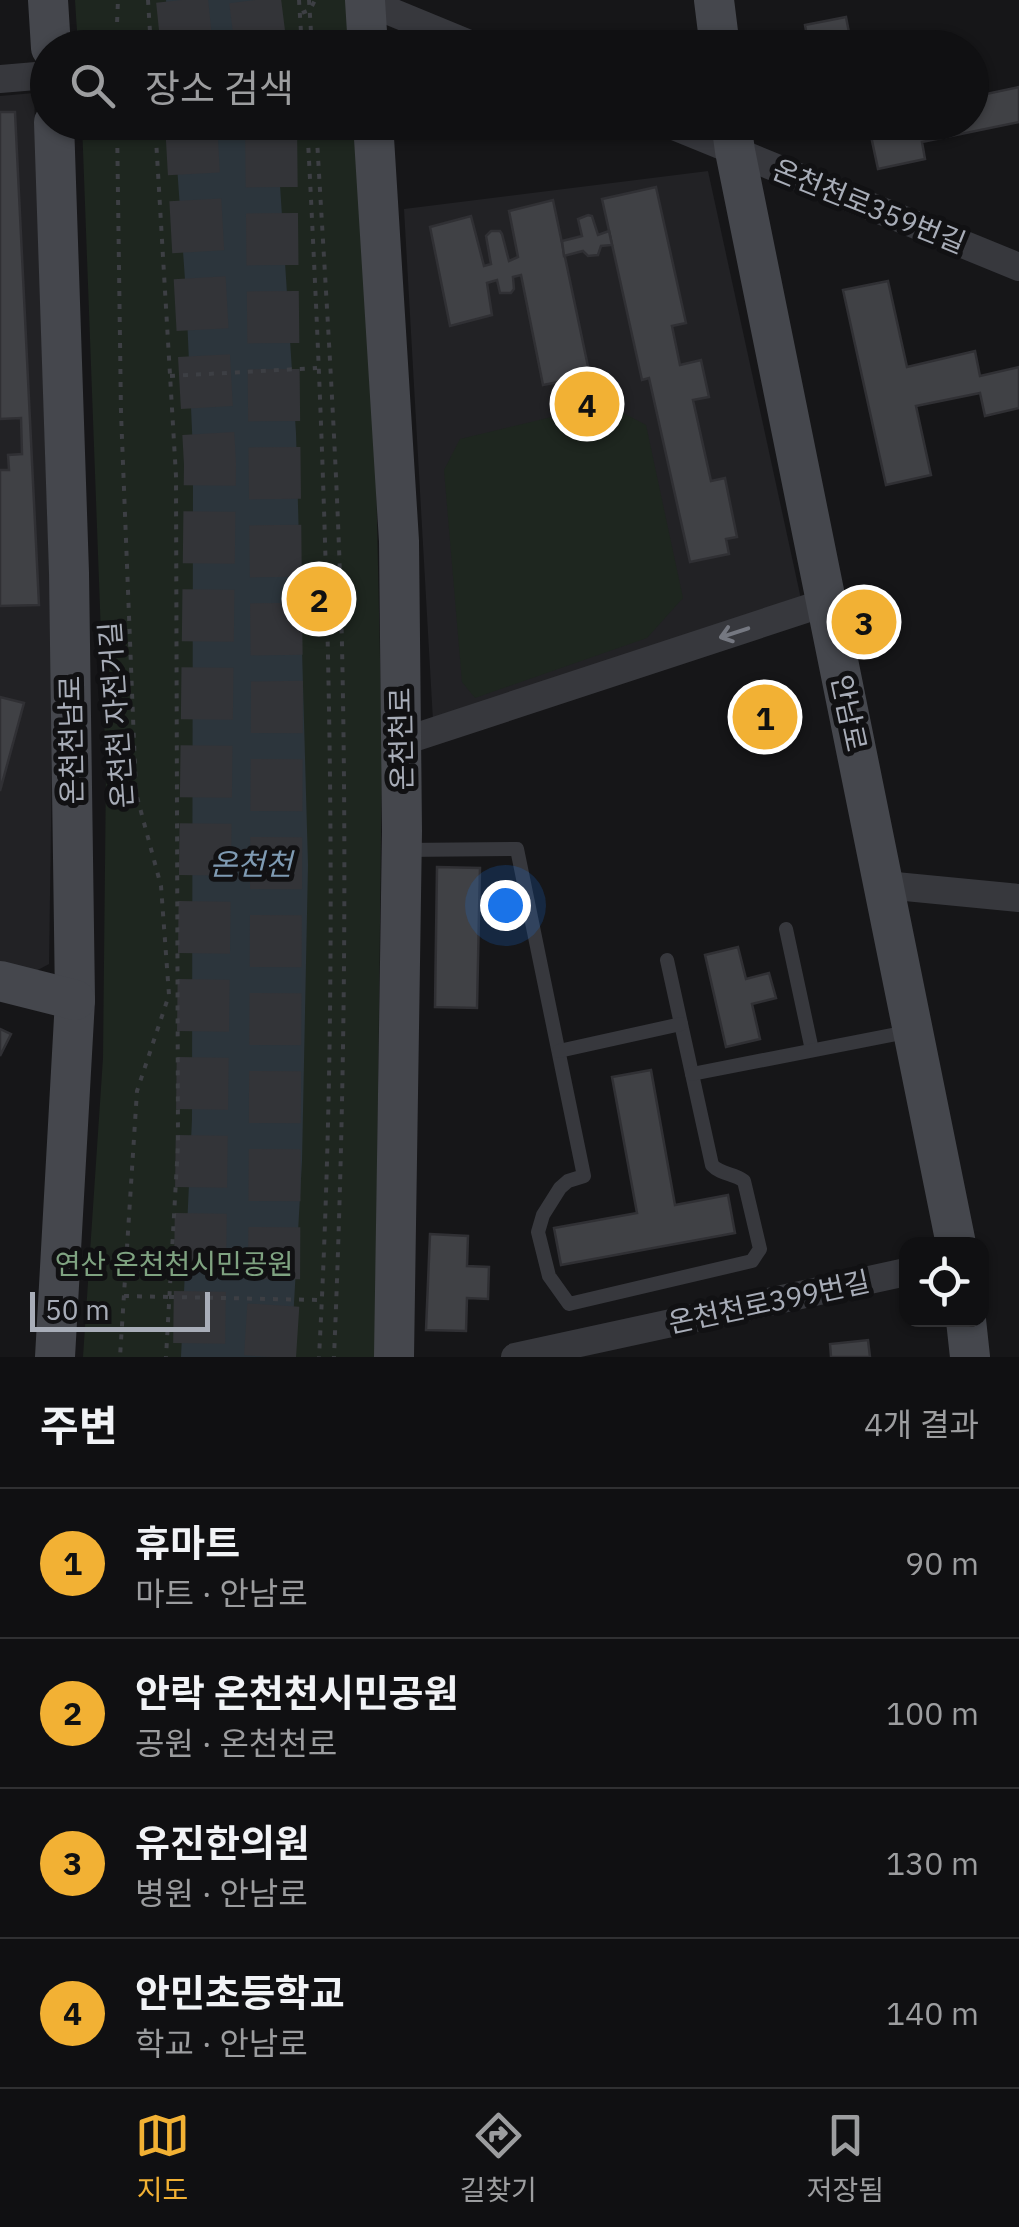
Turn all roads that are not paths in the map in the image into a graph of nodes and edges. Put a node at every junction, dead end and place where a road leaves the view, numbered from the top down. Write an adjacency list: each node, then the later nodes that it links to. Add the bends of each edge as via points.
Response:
1 (48, 0): 4 (street)
2 (714, 0): 7 (street)
3 (366, 1): 5 (street); 6 (street)
4 (50, 30)
5 (367, 30)
6 (436, 30)
7 (718, 30)
8 (30, 76): 9 (street)
9 (0, 79)
10 (55, 140): 23 (street, 온천천남로)
11 (374, 140): 16 (street, 온천천로, via 399,541)
12 (734, 140): 15 (street, 안남로)
13 (740, 140): 14 (street, 온천천로359번길)
14 (1019, 267)
15 (827, 602): 16 (street, one-way to 16); 18 (street, 안남로)
16 (401, 742): 17 (street, 온천천로)
17 (402, 850): 27 (lane, via 517,849); 34 (street, 온천천로)
18 (884, 886): 19 (street); 25 (street, 안남로)
19 (1019, 898)
20 (786, 929): 26 (lane)
21 (667, 960): 24 (lane)
22 (0, 981): 23 (street)
23 (75, 1000): 33 (street, 온천천남로)
24 (681, 1024): 27 (lane); 28 (lane)
25 (913, 1031): 26 (lane); 29 (street, 안남로)
26 (812, 1050): 28 (lane)
27 (558, 1051): 28 (lane, via 584,1176 560,1188 538,1232 550,1276 569,1304 752,1262 758,1255 744,1181 712,1165)
28 (692, 1074)
29 (955, 1237)
30 (899, 1274): 32 (street, 온천천로399번길)
31 (967, 1327): 36 (street)
32 (550, 1353): 35 (street, 온천천로399번길)
33 (55, 1357)
34 (394, 1357)
35 (514, 1357)
36 (970, 1357)

